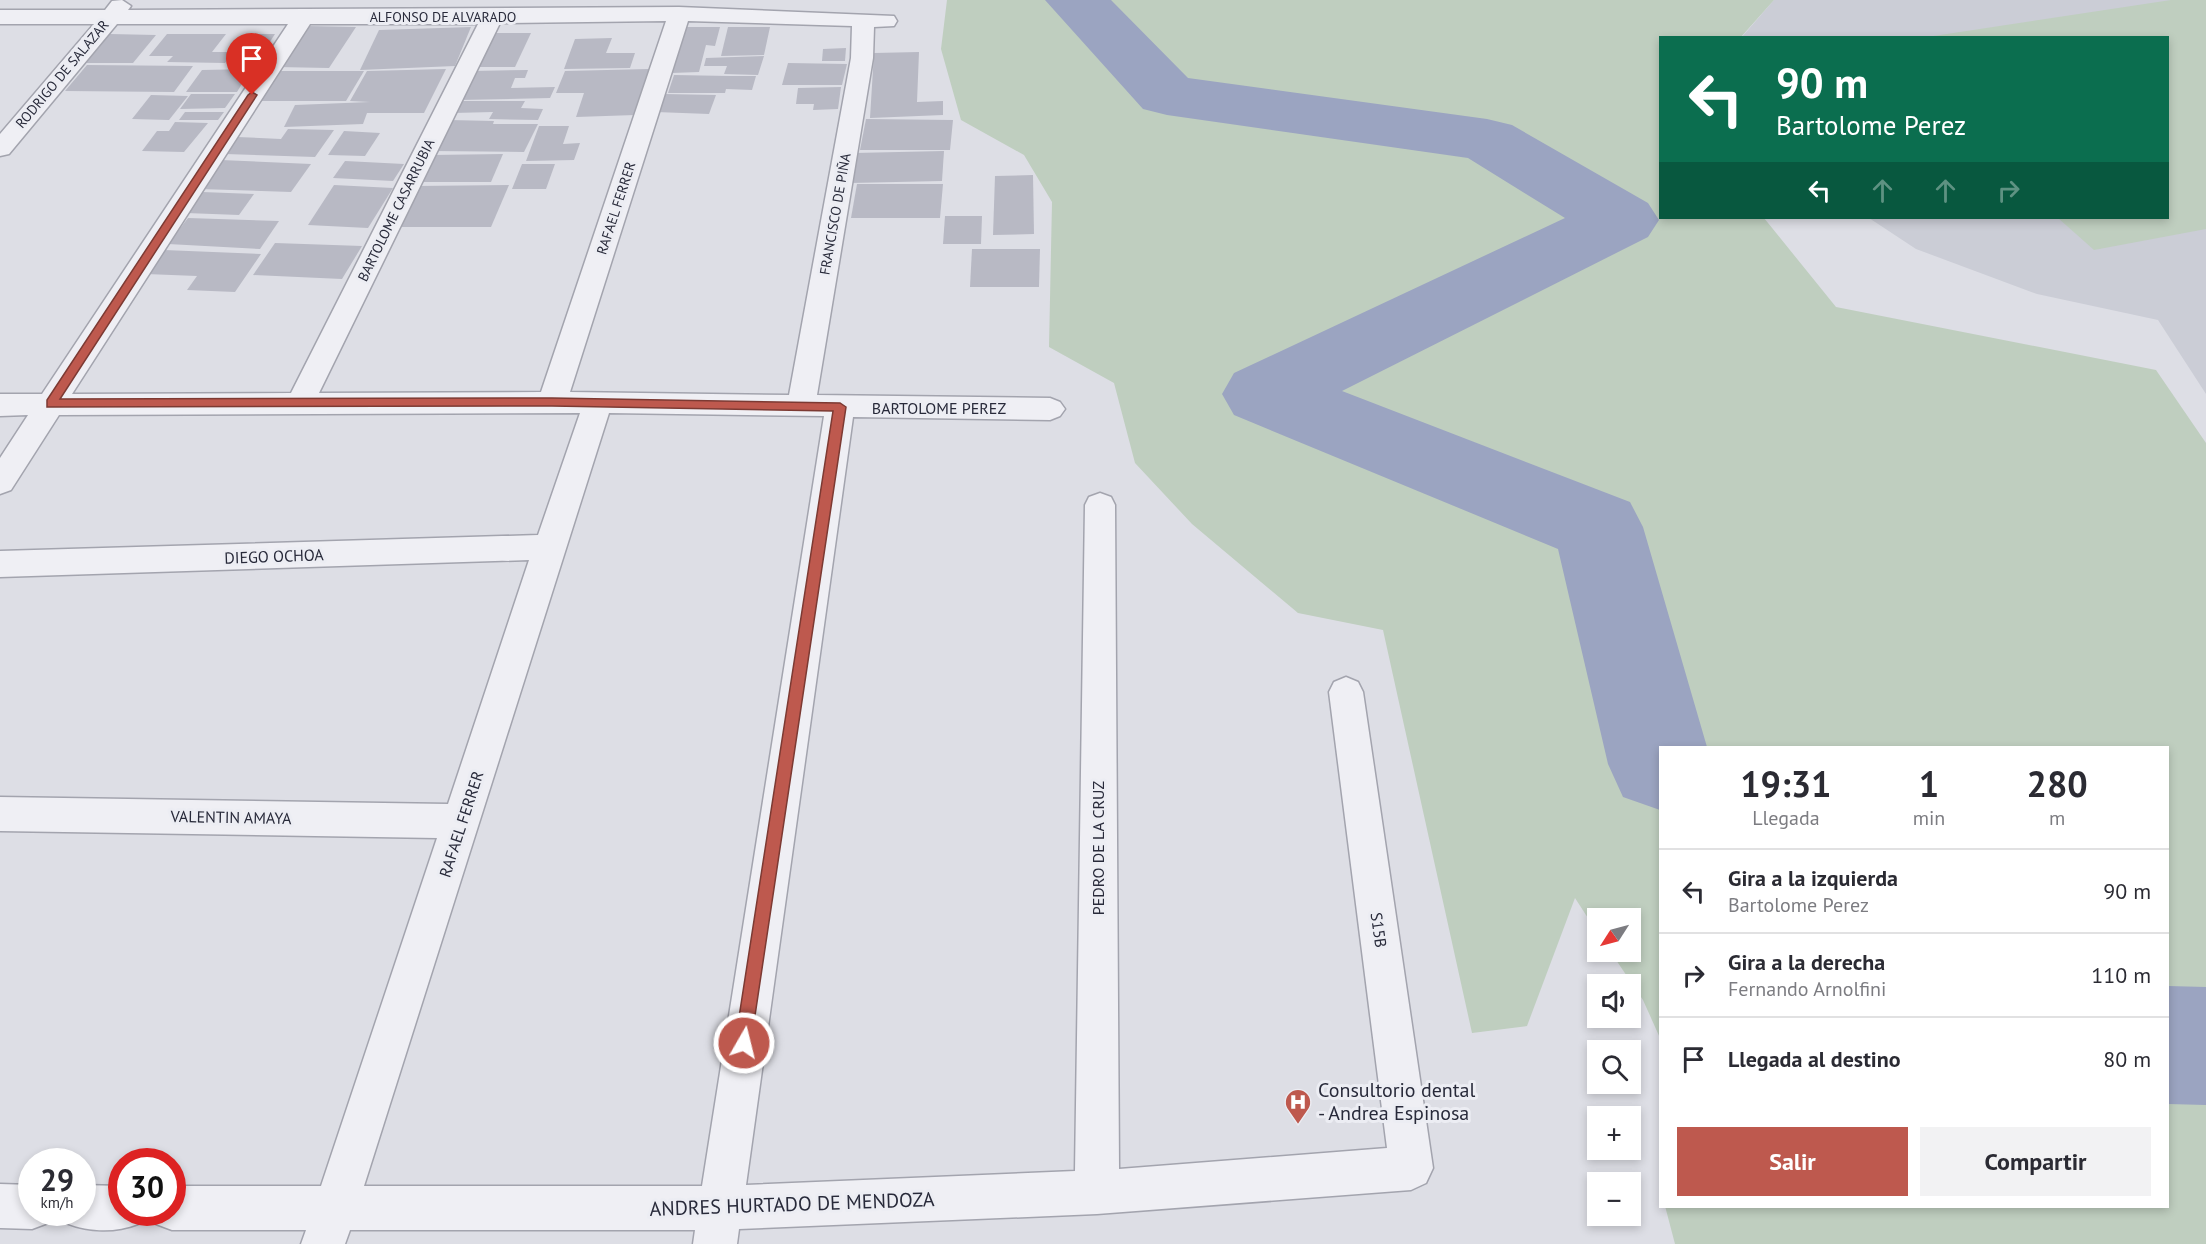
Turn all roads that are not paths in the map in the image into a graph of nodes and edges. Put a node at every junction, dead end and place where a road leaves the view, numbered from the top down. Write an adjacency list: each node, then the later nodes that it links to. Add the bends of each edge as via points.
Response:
1 (118, 8): 3 (street, ALFONSO DE ALVARADO); 5 (street, ALFONSO DE ALVARADO); 7 (street, RODRIGO DE SALAZAR)
2 (680, 14): 4 (street, ALFONSO DE ALVARADO); 6 (street, ALFONSO DE ALVARADO); 8 (street, RAFAEL FERRER)
3 (0, 17)
4 (492, 17): 5 (street, ALFONSO DE ALVARADO); 9 (street, BARTOLOME CASARRUBIA)
5 (303, 18): 10 (street)
6 (875, 20): 13 (street, FRANCISCO DE PIÑA, via 862,58)
7 (0, 149)
8 (552, 402): 9 (street, BARTOLOME PEREZ); 11 (street, BARTOLOME PEREZ)
9 (300, 403): 10 (street, BARTOLOME PEREZ)
10 (51, 404): 12 (street, BARTOLOME PEREZ); 16 (street)
11 (598, 404): 13 (street, BARTOLOME PEREZ); 18 (street, RAFAEL FERRER)
12 (0, 405)
13 (801, 407): 14 (street, BARTOLOME PEREZ)
14 (840, 407): 15 (street, BARTOLOME PEREZ); 28 (street)
15 (1050, 409)
16 (0, 482)
17 (1100, 504): 24 (street, PEDRO DE LA CRUZ)
18 (548, 548): 19 (street, DIEGO OCHOA); 22 (street, RAFAEL FERRER)
19 (0, 564)
20 (1347, 692): 23 (street, S15B)
21 (0, 814): 22 (street, VALENTIN AMAYA)
22 (463, 821): 29 (street, RAFAEL FERRER)
23 (1411, 1168): 24 (street, ANDRES HURTADO DE MENDOZA)
24 (1097, 1192): 28 (street, ANDRES HURTADO DE MENDOZA)
25 (0, 1206): 26 (street)
26 (18, 1207)
27 (186, 1210): 29 (street, ANDRES HURTADO DE MENDOZA)
28 (717, 1226): 29 (street, ANDRES HURTADO DE MENDOZA)
29 (329, 1227)

